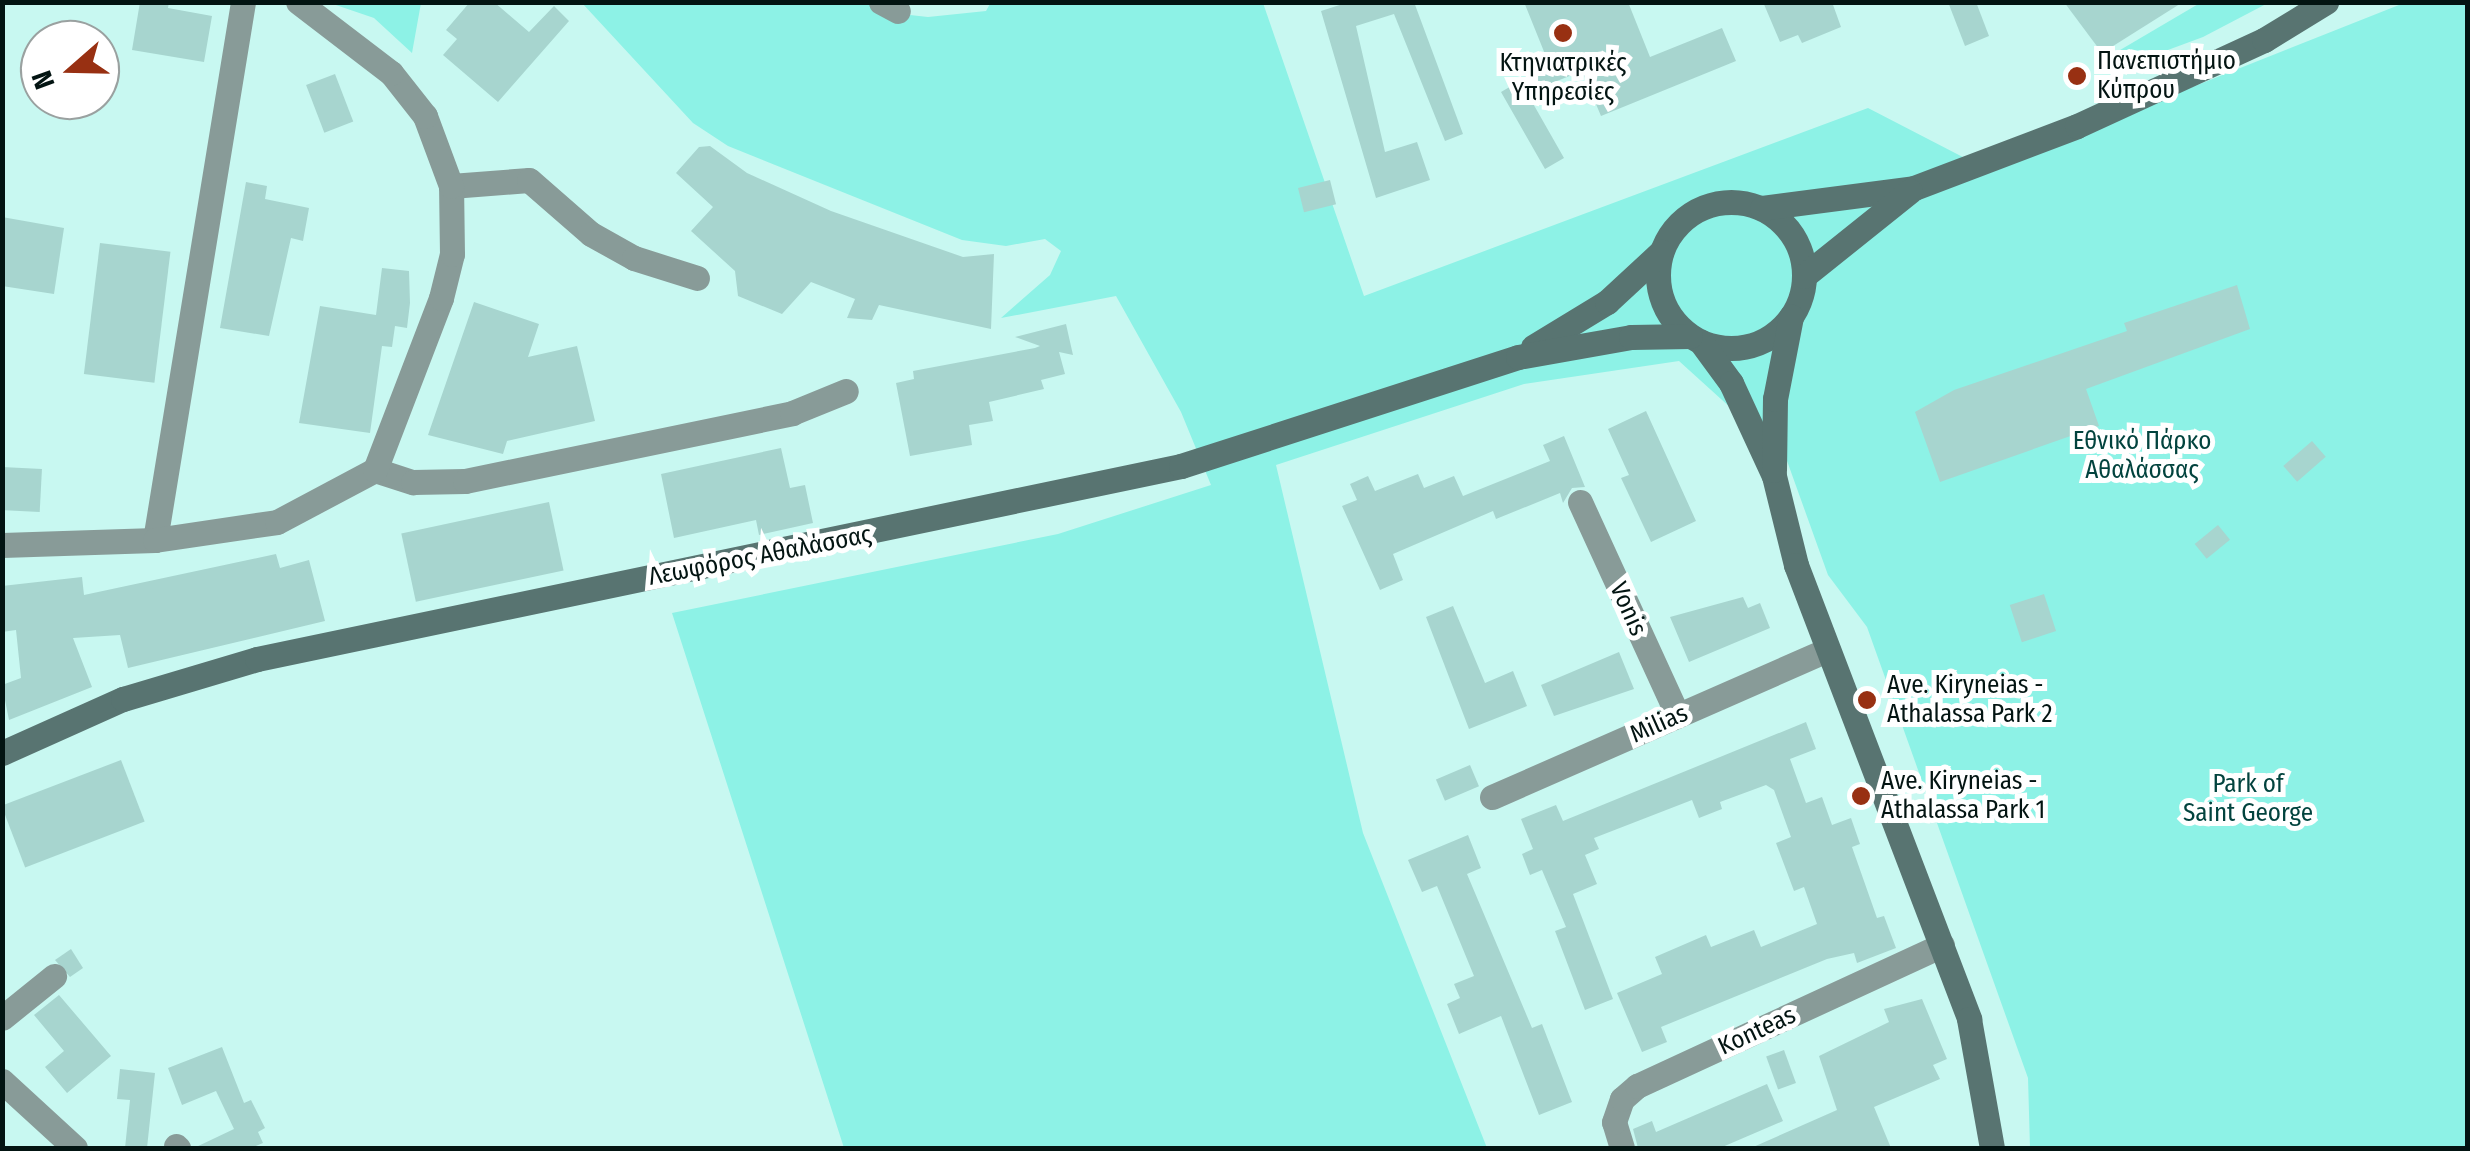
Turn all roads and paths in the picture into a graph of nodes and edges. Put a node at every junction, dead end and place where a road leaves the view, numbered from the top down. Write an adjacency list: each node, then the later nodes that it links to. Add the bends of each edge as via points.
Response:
1 (243, 2): 17 (street)
2 (298, 2): 4 (street, via 391,73 425,116)
3 (2326, 2): 5 (main road, via 2264,40 2077,126)
4 (452, 186): 9 (street, via 529,180 591,234 634,258); 14 (street, via 452,254 442,298)
5 (1914, 188): 6 (main road); 8 (main road)
6 (1762, 208): 7 (main road, via 1727,201 1694,211); 8 (main road, via 1793,236)
7 (1661, 252): 11 (main road, via 1664,305); 12 (main road, Λεωφόρος Αθαλάσσας, via 1607,302)
8 (1804, 276): 10 (main road)
9 (697, 278)
10 (1791, 317): 11 (main road, via 1760,342 1720,347); 15 (main road, via 1776,399)
11 (1695, 338): 12 (main road, Λεωφόρος Αθαλάσσας, via 1631,336); 15 (main road, via 1731,383)
12 (1518, 356): 21 (main road, Λεωφόρος Αθαλάσσας, via 1182,466 881,532 480,608 242,663 124,698)
13 (846, 391): 14 (street, via 792,413 465,480 412,482)
14 (374, 470): 17 (street, via 277,522)
15 (1774, 476): 19 (main road)
16 (1580, 502): 20 (street, Vonis)
17 (154, 540): 18 (street)
18 (2, 545)
19 (1827, 650): 20 (street, Milias); 23 (main road)
20 (1678, 716): 22 (street, Milias)
21 (2, 753)
22 (1492, 797)
23 (1942, 945): 28 (street, Konteas, via 1637,1086 1622,1099 1614,1122); 29 (main road, via 1969,1019)
24 (54, 976): 25 (street)
25 (2, 1018)
26 (10, 1085): 27 (street)
27 (76, 1148)
28 (1622, 1148)
29 (1992, 1148)

